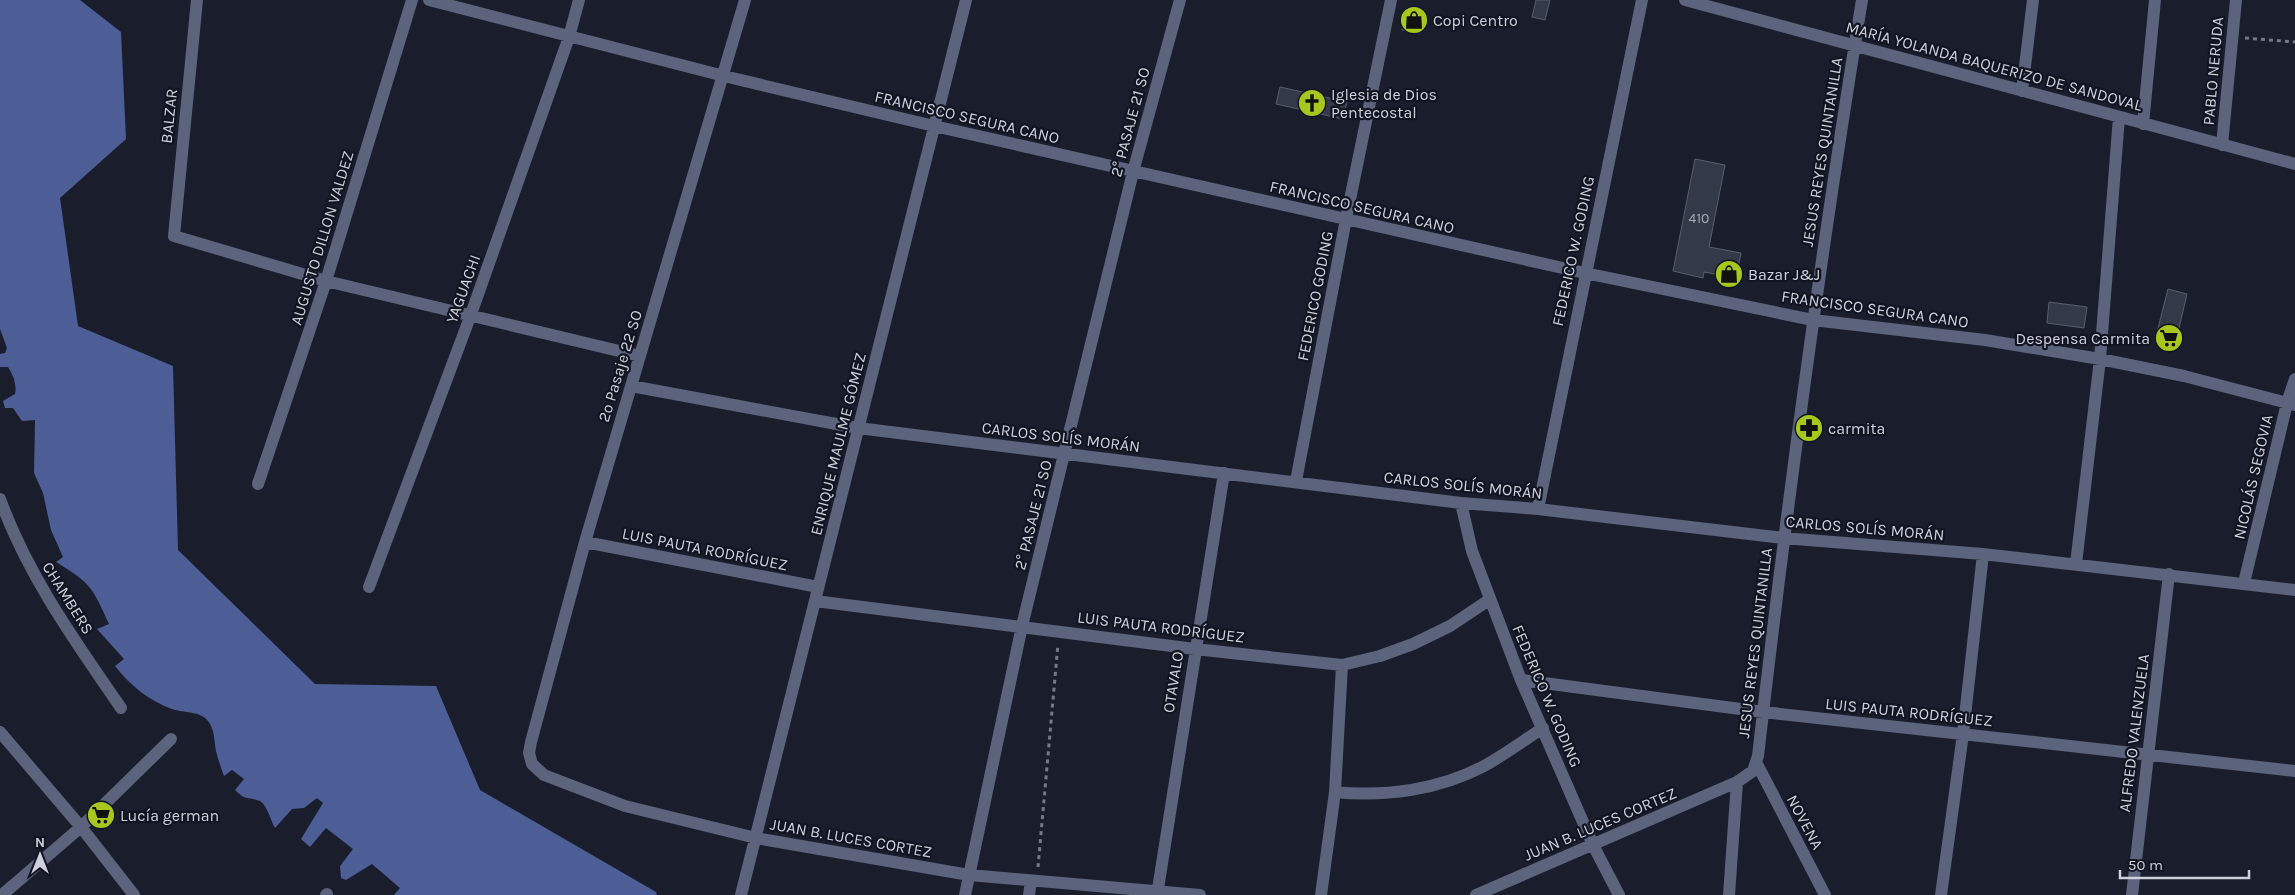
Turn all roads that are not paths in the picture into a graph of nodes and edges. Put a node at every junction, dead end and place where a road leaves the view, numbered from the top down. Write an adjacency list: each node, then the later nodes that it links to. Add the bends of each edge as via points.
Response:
1 (197, 0): 28 (street, BALZAR, via 174,236)
2 (412, 0): 28 (street, AUGUSTO DILLON VALDEZ)
3 (429, 0): 16 (street, FRANCISCO SEGURA CANO)
4 (579, 0): 16 (street, YAGUACHI)
5 (744, 0): 18 (street, 2º Pasaje 22 SO)
6 (966, 0): 22 (street, ENRIQUE MAULME GÓMEZ)
7 (1180, 0): 25 (street, 2° PASAJE 21 SO)
8 (1391, 0): 26 (street, FEDERICO GODING)
9 (1642, 0): 27 (street, FEDERICO W. GODING)
10 (1685, 0): 15 (street, MARÍA YOLANDA BAQUERIZO DE SANDOVAL)
11 (1862, 0): 17 (street, JESUS REYES QUINTANILLA)
12 (2033, 0): 19 (street)
13 (2155, 0): 21 (street)
14 (2236, 0): 23 (street, PABLO NERUDA)
15 (1726, 5): 17 (street, MARÍA YOLANDA BAQUERIZO DE SANDOVAL)
16 (569, 37): 18 (street, FRANCISCO SEGURA CANO); 29 (street, YAGUACHI)
17 (1855, 46): 19 (street, MARÍA YOLANDA BAQUERIZO DE SANDOVAL); 30 (street, JESUS REYES QUINTANILLA)
18 (724, 76): 22 (street, FRANCISCO SEGURA CANO); 31 (street, 2º Pasaje 22 SO)
19 (2022, 91): 20 (street, MARÍA YOLANDA BAQUERIZO DE SANDOVAL)
20 (2119, 117): 21 (street, MARÍA YOLANDA BAQUERIZO DE SANDOVAL); 32 (street)
21 (2143, 124): 23 (street, MARÍA YOLANDA BAQUERIZO DE SANDOVAL)
22 (934, 126): 25 (street, FRANCISCO SEGURA CANO); 36 (street, ENRIQUE MAULME GÓMEZ)
23 (2222, 145): 24 (street, MARÍA YOLANDA BAQUERIZO DE SANDOVAL)
24 (2295, 164)
25 (1133, 172): 26 (street, FRANCISCO SEGURA CANO); 37 (street, 2° PASAJE 21 SO)
26 (1346, 219): 27 (street, FRANCISCO SEGURA CANO); 39 (street, FEDERICO GODING)
27 (1585, 273): 30 (street, FRANCISCO SEGURA CANO); 43 (street, FEDERICO W. GODING)
28 (326, 281): 29 (street); 40 (street, AUGUSTO DILLON VALDEZ)
29 (470, 317): 31 (street); 51 (street, YAGUACHI)
30 (1813, 320): 32 (street, FRANCISCO SEGURA CANO, via 1985,340); 45 (street, JESUS REYES QUINTANILLA)
31 (640, 356): 34 (street, 2º Pasaje 22 SO)
32 (2100, 359): 35 (street, FRANCISCO SEGURA CANO, via 2184,376); 48 (street)
33 (2295, 379): 35 (street, NICOLÁS SEGOVIA)
34 (632, 386): 36 (street, CARLOS SOLÍS MORÁN); 46 (street, 2º Pasaje 22 SO)
35 (2291, 404): 50 (street, NICOLÁS SEGOVIA)
36 (858, 428): 37 (street, CARLOS SOLÍS MORÁN); 52 (street, ENRIQUE MAULME GÓMEZ)
37 (1065, 454): 38 (street, CARLOS SOLÍS MORÁN); 56 (street, 2° PASAJE 21 SO)
38 (1224, 474): 39 (street, CARLOS SOLÍS MORÁN); 57 (street, OTAVALO)
39 (1296, 482): 42 (street, CARLOS SOLÍS MORÁN)
40 (258, 484)
41 (0, 499): 44 (street, CHAMBERS)
42 (1461, 503): 43 (street, CARLOS SOLÍS MORÁN); 55 (street, FEDERICO W. GODING, via 1472,551)
43 (1538, 509): 45 (street, CARLOS SOLÍS MORÁN)
44 (3, 518): 60 (street, CHAMBERS, via 51,605)
45 (1783, 538): 47 (street, CARLOS SOLÍS MORÁN); 61 (street, JESUS REYES QUINTANILLA)
46 (585, 542): 52 (street, LUIS PAUTA RODRÍGUEZ); 66 (street, 2º Pasaje 22 SO)
47 (1983, 554): 48 (street, CARLOS SOLÍS MORÁN); 64 (street)
48 (2076, 564): 49 (street, CARLOS SOLÍS MORÁN)
49 (2169, 574): 50 (street, CARLOS SOLÍS MORÁN); 67 (street, ALFREDO VALENZUELA)
50 (2244, 582): 53 (street, CARLOS SOLÍS MORÁN)
51 (369, 587)
52 (818, 587): 54 (street, ENRIQUE MAULME GÓMEZ)
53 (2295, 590)
54 (815, 600): 56 (street, LUIS PAUTA RODRÍGUEZ); 73 (street, ENRIQUE MAULME GÓMEZ)
55 (1489, 600): 58 (street, LUIS PAUTA RODRÍGUEZ, via 1450,626 1413,644); 59 (street, FEDERICO W. GODING)
56 (1022, 626): 57 (street, LUIS PAUTA RODRÍGUEZ); 75 (street, 2° PASAJE 21 SO)
57 (1195, 649): 58 (street, LUIS PAUTA RODRÍGUEZ); 77 (street, OTAVALO)
58 (1342, 665): 71 (street)
59 (1521, 680): 61 (street, LUIS PAUTA RODRÍGUEZ); 62 (street, FEDERICO W. GODING)
60 (121, 708)
61 (1763, 712): 64 (street, LUIS PAUTA RODRÍGUEZ); 68 (street, JESUS REYES QUINTANILLA)
62 (1543, 728): 71 (street, via 1484,766 1446,782 1368,796); 74 (street, FEDERICO W. GODING)
63 (0, 732): 72 (street)
64 (1963, 734): 67 (street, LUIS PAUTA RODRÍGUEZ); 89 (street)
65 (171, 739): 72 (street)
66 (531, 742): 73 (street, JUAN B. LUCES CORTEZ, via 532,764 544,775 625,806)
67 (2146, 755): 69 (street, LUIS PAUTA RODRÍGUEZ); 90 (street, ALFREDO VALENZUELA)
68 (1757, 764): 70 (street); 88 (street, NOVENA)
69 (2295, 771)
70 (1737, 782): 74 (street, JUAN B. LUCES CORTEZ); 87 (street)
71 (1335, 792): 84 (street)
72 (81, 827): 78 (street); 79 (street)
73 (756, 838): 75 (street, JUAN B. LUCES CORTEZ); 80 (street, ENRIQUE MAULME GÓMEZ)
74 (1593, 845): 85 (street, JUAN B. LUCES CORTEZ); 86 (street, FEDERICO W. GODING)
75 (969, 875): 76 (street, JUAN B. LUCES CORTEZ); 81 (street, 2° PASAJE 21 SO)
76 (1034, 881): 77 (street, JUAN B. LUCES CORTEZ); 82 (street)
77 (1158, 893): 83 (street, JUAN B. LUCES CORTEZ)
78 (2, 895)
79 (134, 895)
80 (741, 895)
81 (964, 895)
82 (1030, 895)
83 (1200, 895)
84 (1321, 895)
85 (1476, 895)
86 (1619, 895)
87 (1729, 895)
88 (1825, 895)
89 (1941, 895)
90 (2132, 895)

